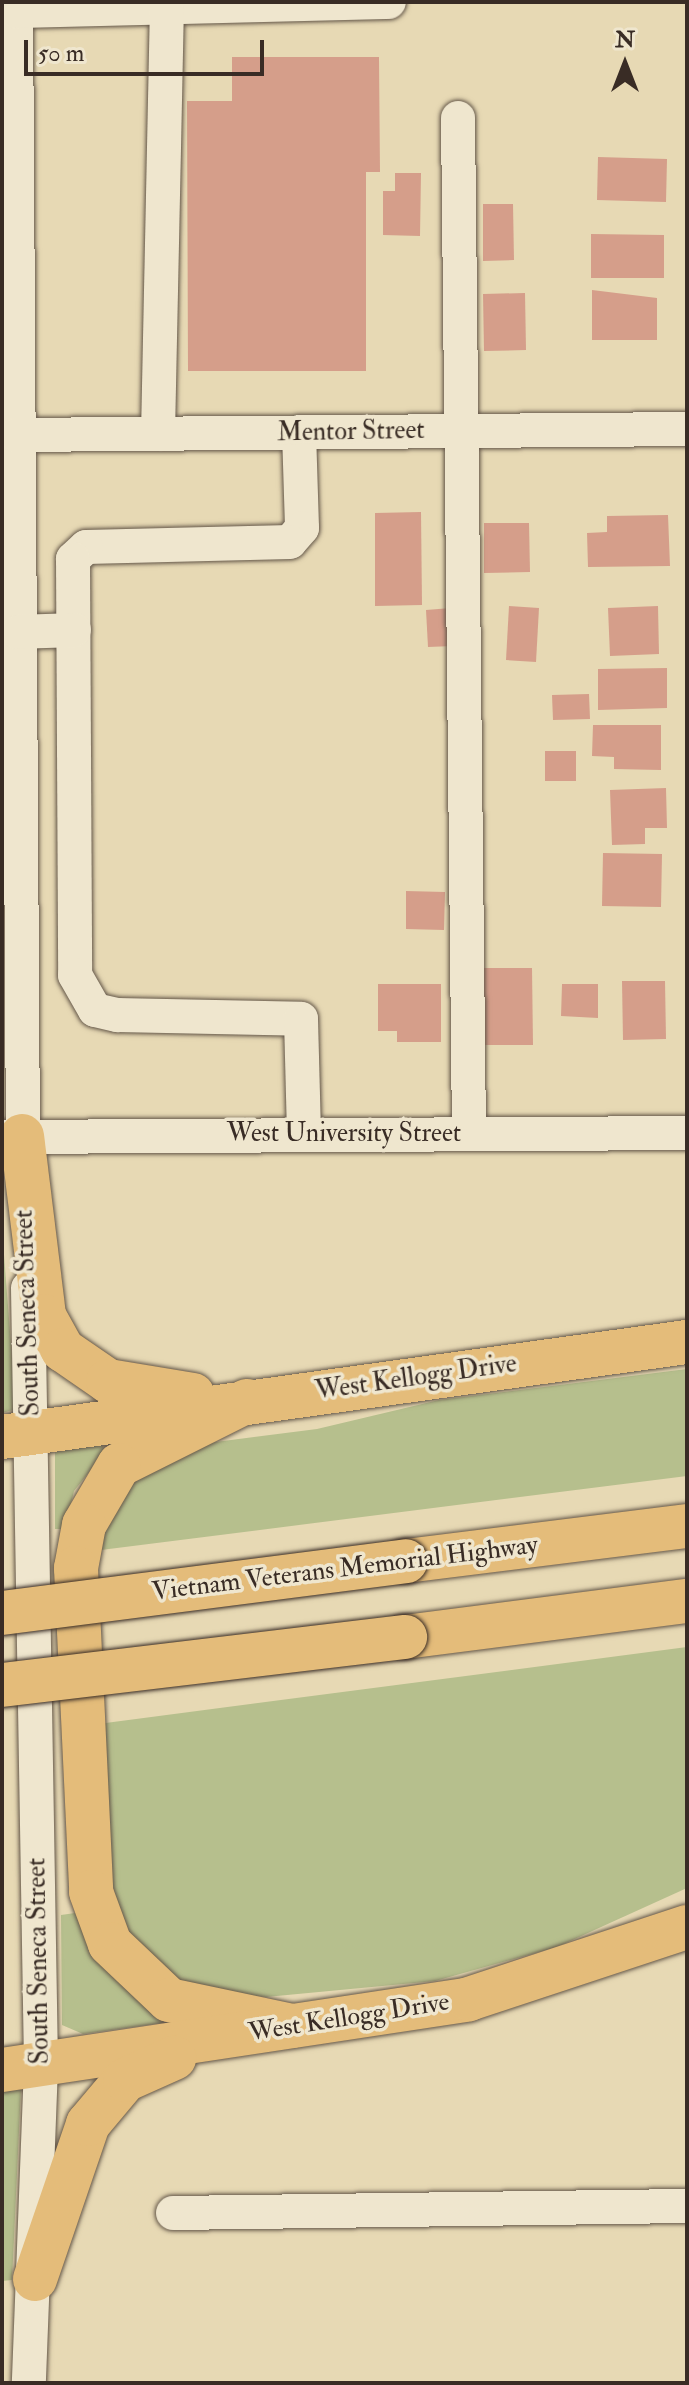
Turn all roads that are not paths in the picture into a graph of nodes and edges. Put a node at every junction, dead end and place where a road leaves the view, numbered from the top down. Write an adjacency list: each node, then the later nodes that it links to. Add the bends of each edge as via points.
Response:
1 (389, 2): 4 (street)
2 (16, 6): 3 (street); 10 (street, South Seneca Street)
3 (83, 6): 4 (street)
4 (167, 8): 9 (street)
5 (458, 118): 7 (street)
6 (687, 429): 7 (street, Mentor Street)
7 (463, 431): 8 (street, Mentor Street); 15 (street)
8 (299, 432): 9 (street, Mentor Street); 11 (street, via 302,528 290,542 86,547 73,559)
9 (158, 434): 10 (street, Mentor Street)
10 (16, 435): 12 (street, South Seneca Street)
11 (74, 630): 12 (street); 13 (street)
12 (18, 632): 14 (street, South Seneca Street)
13 (75, 834): 14 (street); 17 (street, via 82,996 95,1010 117,1015 301,1019)
14 (19, 836): 18 (street, South Seneca Street)
15 (469, 1133): 16 (street, West University Street); 17 (street, West University Street)
16 (687, 1133)
17 (304, 1134): 18 (street, West University Street)
18 (12, 1136): 20 (main road, via 44,1316 63,1350 108,1381); 21 (street, South Seneca Street)
19 (687, 1342): 20 (main road, West Kellogg Drive)
20 (247, 1401): 21 (main road, West Kellogg Drive); 27 (main road, via 119,1465 84,1525 76,1568 91,1892 110,1944 169,2000)
21 (18, 1435): 28 (street, South Seneca Street)
22 (687, 1526): 24 (main road, Vietnam Veterans Memorial Highway, bridge)
23 (687, 1601): 25 (main road, bridge)
24 (2, 1613)
25 (2, 1685)
26 (687, 1927): 27 (main road, West Kellogg Drive, via 469,1999)
27 (292, 2026): 28 (main road, West Kellogg Drive); 31 (main road, via 186,2054 125,2080 74,2152)
28 (22, 2068): 31 (street, South Seneca Street)
29 (687, 2206): 30 (street)
30 (173, 2213)
31 (35, 2279): 32 (street, South Seneca Street)
32 (29, 2383)

